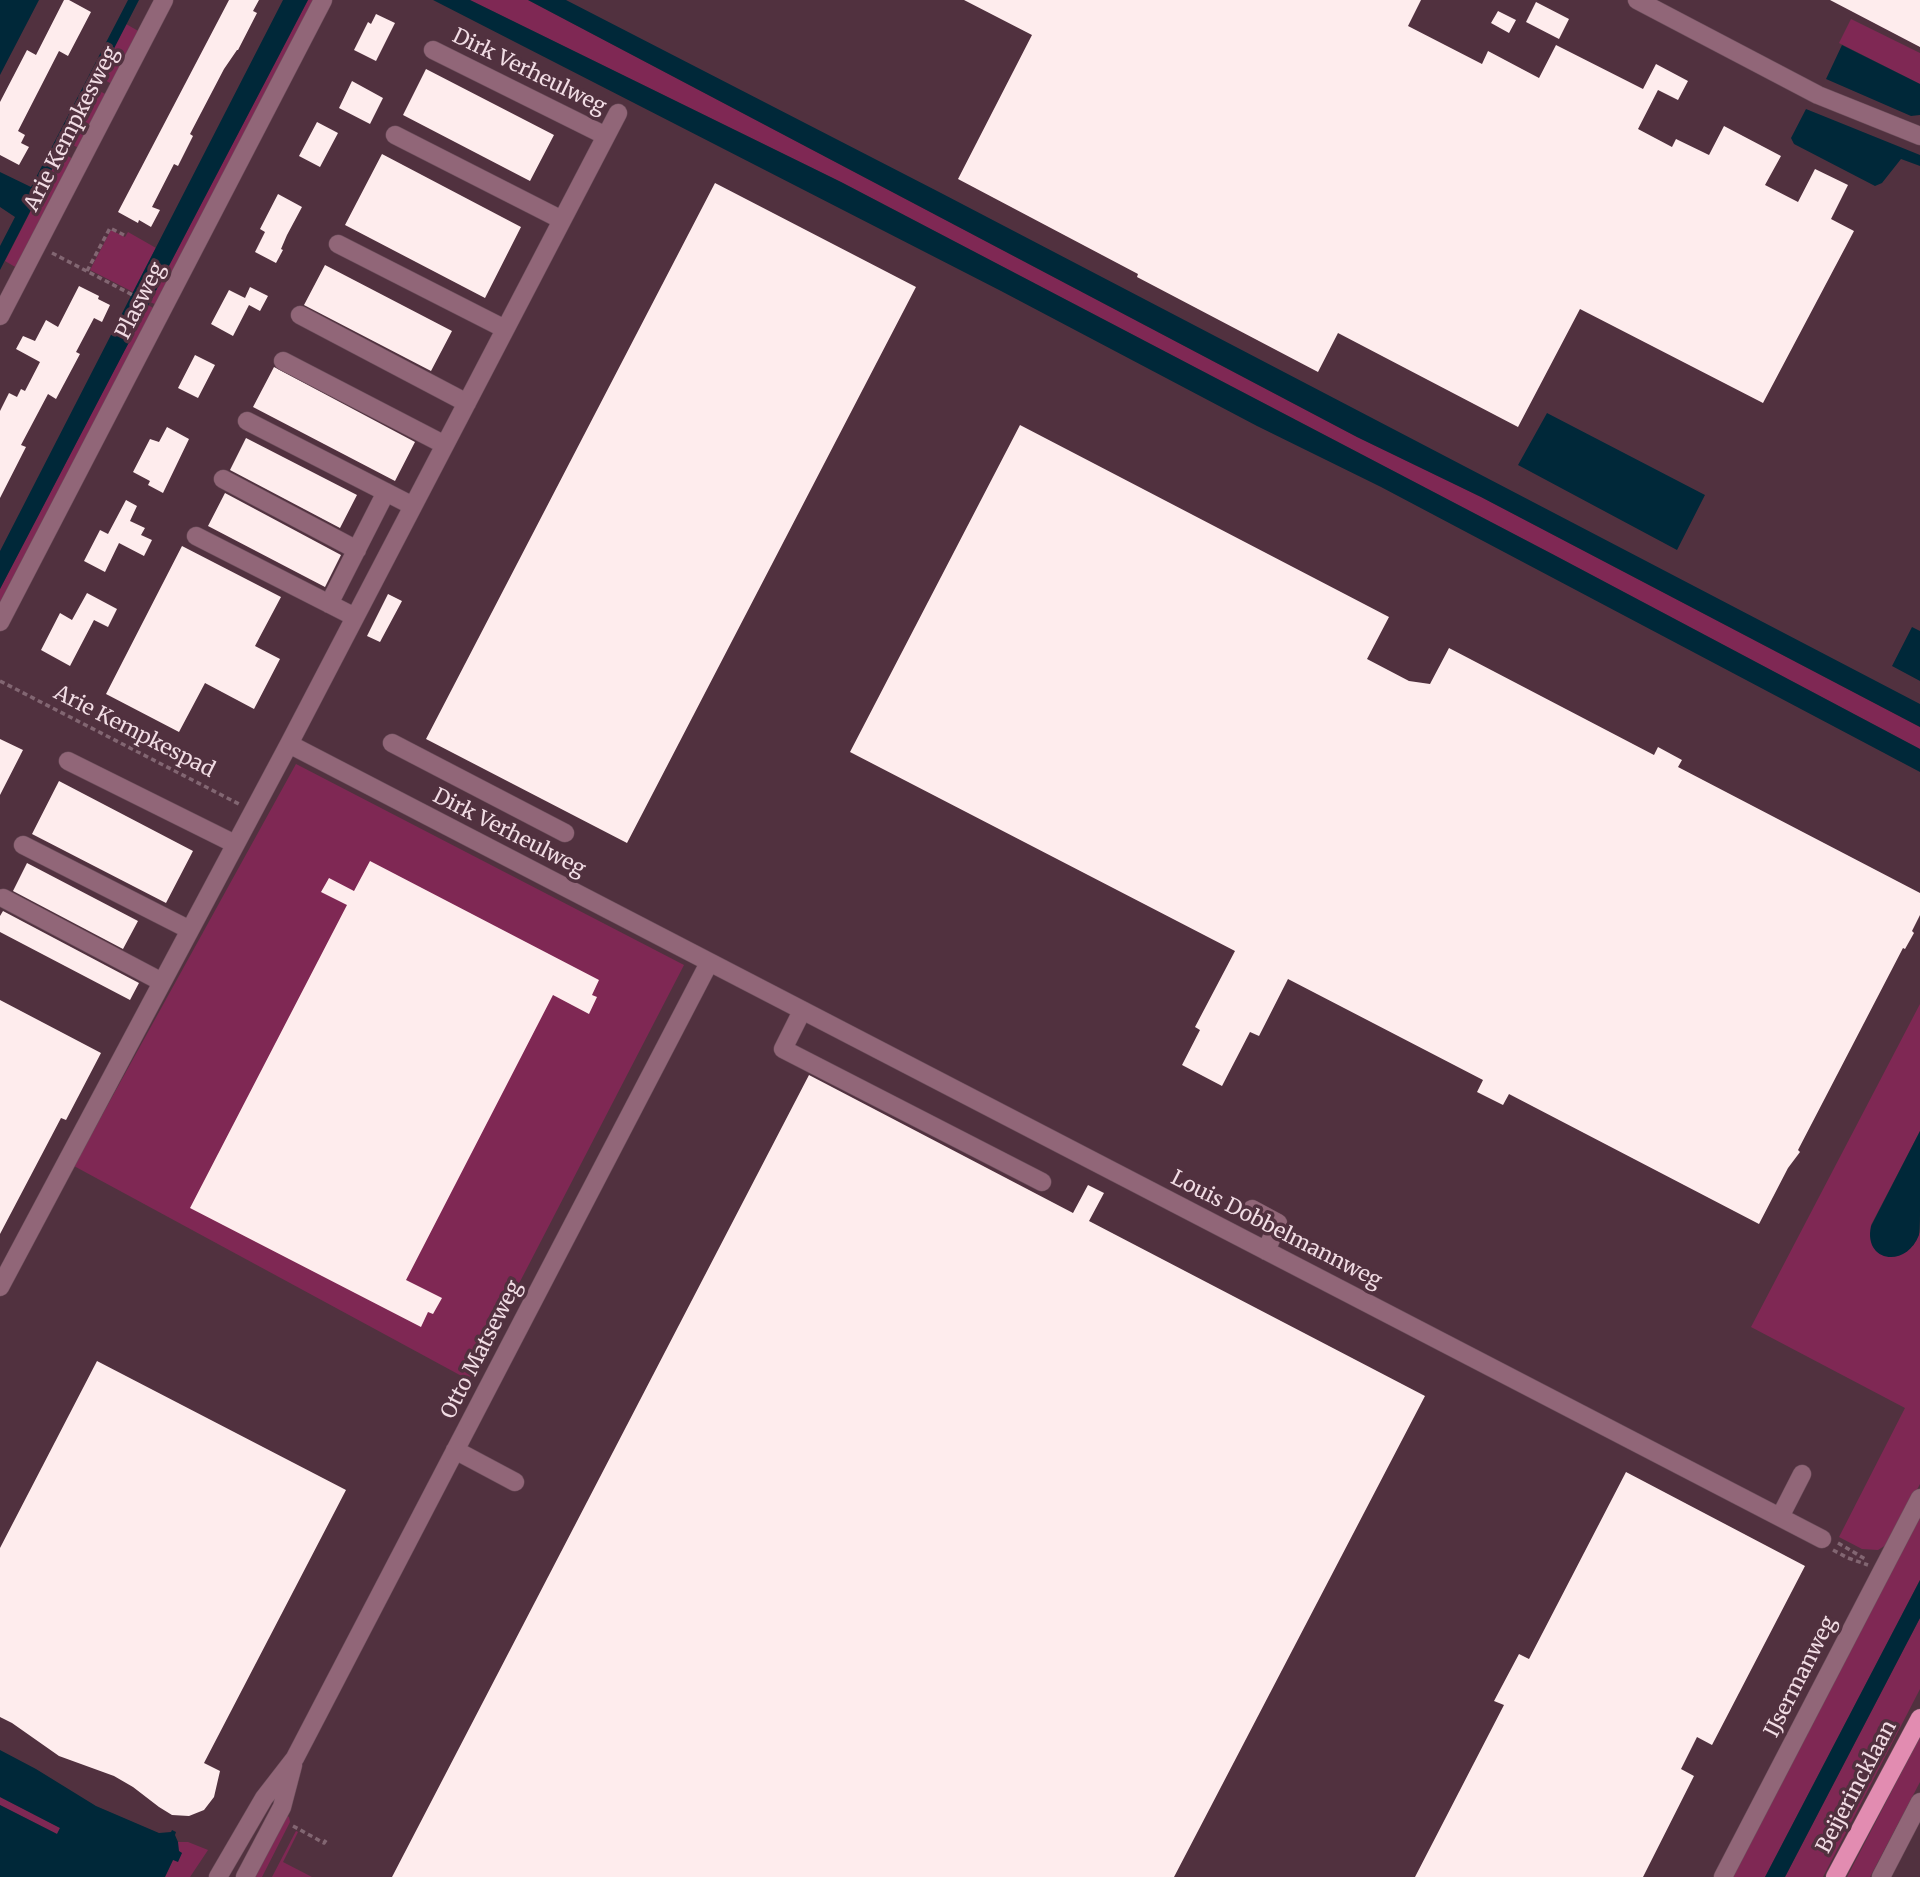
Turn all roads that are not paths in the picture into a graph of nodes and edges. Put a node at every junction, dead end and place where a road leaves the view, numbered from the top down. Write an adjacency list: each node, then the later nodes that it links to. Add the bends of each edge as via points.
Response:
1 (164, 0): 12 (street, Arie Kempkesweg)
2 (323, 0): 25 (street, Plasweg)
3 (1637, 0): 8 (street, via 1818,95)
4 (433, 50): 7 (street, Dirk Verheulweg)
5 (618, 113): 7 (street, Dirk Verheulweg)
6 (395, 135): 9 (street)
7 (606, 136): 9 (street, Dirk Verheulweg)
8 (1920, 136)
9 (562, 220): 13 (street, Dirk Verheulweg)
10 (338, 244): 13 (street)
11 (300, 315): 15 (street)
12 (0, 316)
13 (505, 329): 15 (street, Dirk Verheulweg)
14 (283, 361): 17 (street)
15 (467, 403): 17 (street, Dirk Verheulweg)
16 (247, 421): 19 (street)
17 (445, 445): 20 (street, Dirk Verheulweg)
18 (223, 479): 22 (street)
19 (386, 492): 20 (street); 22 (street)
20 (413, 506): 24 (street, Dirk Verheulweg)
21 (197, 536): 23 (street)
22 (357, 550): 23 (street)
23 (329, 604): 24 (street)
24 (355, 617): 27 (street, Dirk Verheulweg)
25 (0, 622)
26 (392, 743): 29 (street)
27 (289, 744): 30 (street, Dirk Verheulweg); 34 (street, Dirk Verheulweg)
28 (68, 761): 30 (street)
29 (565, 833)
30 (235, 844): 33 (street, Dirk Verheulweg)
31 (23, 845): 33 (street)
32 (3, 898): 35 (street)
33 (190, 930): 35 (street, Dirk Verheulweg)
34 (709, 963): 36 (street, Louis Dobbelmannweg); 41 (street, Otto Matseweg)
35 (162, 982): 40 (street, Dirk Verheulweg)
36 (802, 1011): 37 (street, via 783,1049); 39 (street, Louis Dobbelmannweg)
37 (1042, 1182)
38 (1252, 1209): 39 (street, via 1278,1223)
39 (1266, 1251): 45 (street, Louis Dobbelmannweg)
40 (0, 1287)
41 (455, 1450): 43 (street); 48 (street, Otto Matseweg)
42 (1802, 1474): 45 (street)
43 (515, 1482)
44 (1920, 1498): 52 (street, IJsermanweg)
45 (1780, 1517): 46 (street, Louis Dobbelmannweg)
46 (1822, 1539)
47 (1920, 1718): 53 (main road, Beijerincklaan)
48 (295, 1758): 50 (street, Otto Matseweg, via 264,1798); 51 (street, Otto Matseweg, via 282,1807)
49 (1920, 1802): 54 (street)
50 (218, 1877)
51 (245, 1877)
52 (1723, 1877)
53 (1835, 1877)
54 (1881, 1877)

